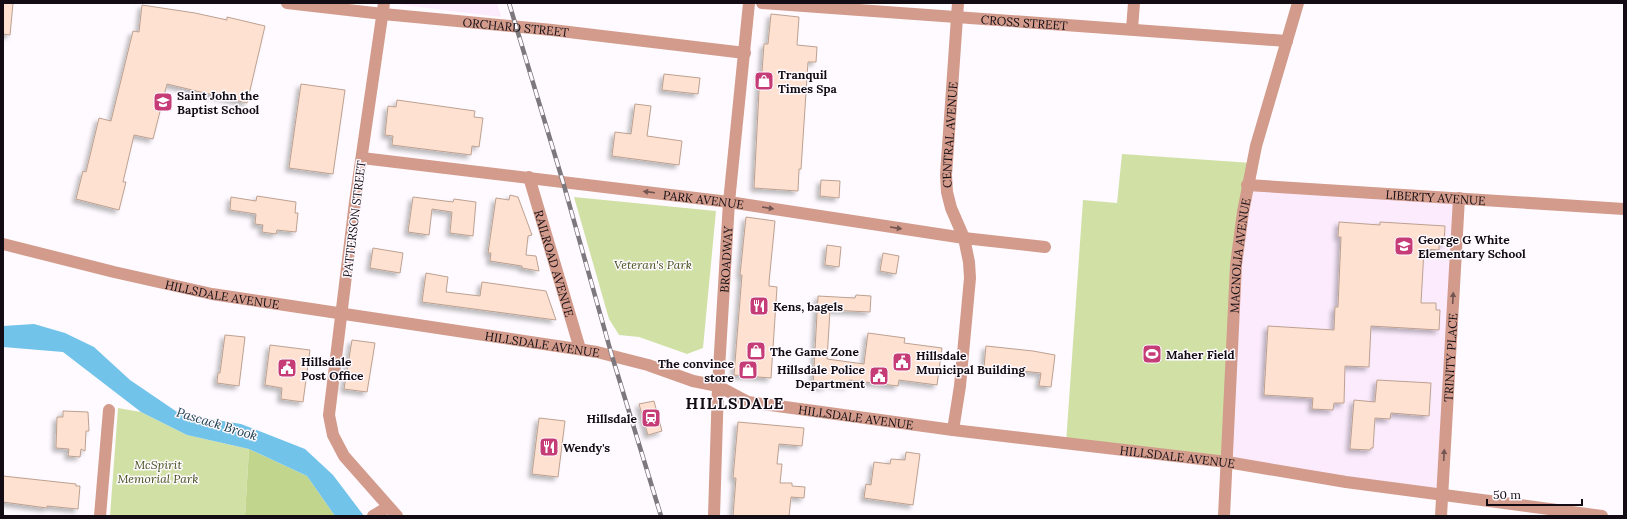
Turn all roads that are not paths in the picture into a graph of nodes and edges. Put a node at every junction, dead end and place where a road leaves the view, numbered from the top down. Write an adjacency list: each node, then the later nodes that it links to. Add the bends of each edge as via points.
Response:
1 (287, 3): 7 (street, ORCHARD STREET)
2 (750, 3): 11 (street, BROADWAY)
3 (762, 3): 8 (street, CROSS STREET)
4 (958, 3): 8 (street, CENTRAL AVENUE)
5 (1134, 3): 9 (street)
6 (1298, 3): 10 (street, MAGNOLIA AVENUE)
7 (384, 8): 11 (street, ORCHARD STREET); 12 (street, PATTERSON STREET)
8 (957, 17): 9 (street, CROSS STREET); 18 (street, CENTRAL AVENUE, via 946,175 951,208)
9 (1132, 30): 10 (street, CROSS STREET)
10 (1287, 41): 14 (street, MAGNOLIA AVENUE)
11 (745, 52): 16 (street, BROADWAY)
12 (362, 158): 13 (street, PARK AVENUE); 21 (street, PATTERSON STREET)
13 (529, 178): 16 (street, PARK AVENUE, one-way to 13); 22 (street, RAILROAD AVENUE)
14 (1247, 185): 15 (street, LIBERTY AVENUE); 26 (street, MAGNOLIA AVENUE, via 1236,265)
15 (1459, 198): 17 (street, LIBERTY AVENUE); 27 (street, TRINITY PLACE, one-way to 15)
16 (729, 202): 18 (street, PARK AVENUE, one-way to 18); 23 (street, BROADWAY)
17 (1624, 209)
18 (964, 238): 20 (street, PARK AVENUE); 25 (street, CENTRAL AVENUE, via 969,262 969,285 960,386)
19 (3, 244): 21 (street, HILLSDALE AVENUE, via 212,294)
20 (1045, 247)
21 (342, 315): 22 (street, HILLSDALE AVENUE); 28 (street, PATTERSON STREET, via 329,415 333,435 344,456)
22 (580, 349): 23 (street, HILLSDALE AVENUE, via 648,365 693,381)
23 (718, 386): 25 (street, HILLSDALE AVENUE, via 748,402); 32 (street, BROADWAY)
24 (109, 410): 29 (street)
25 (953, 430): 26 (street, HILLSDALE AVENUE)
26 (1227, 462): 27 (street, HILLSDALE AVENUE, via 1346,482); 33 (street, MAGNOLIA AVENUE)
27 (1442, 494): 34 (street, TRINITY PLACE); 35 (street, HILLSDALE AVENUE)
28 (388, 507): 30 (street); 31 (street, PATTERSON STREET)
29 (100, 516)
30 (373, 516)
31 (397, 516)
32 (714, 516)
33 (1224, 516)
34 (1441, 516)
35 (1602, 516)

